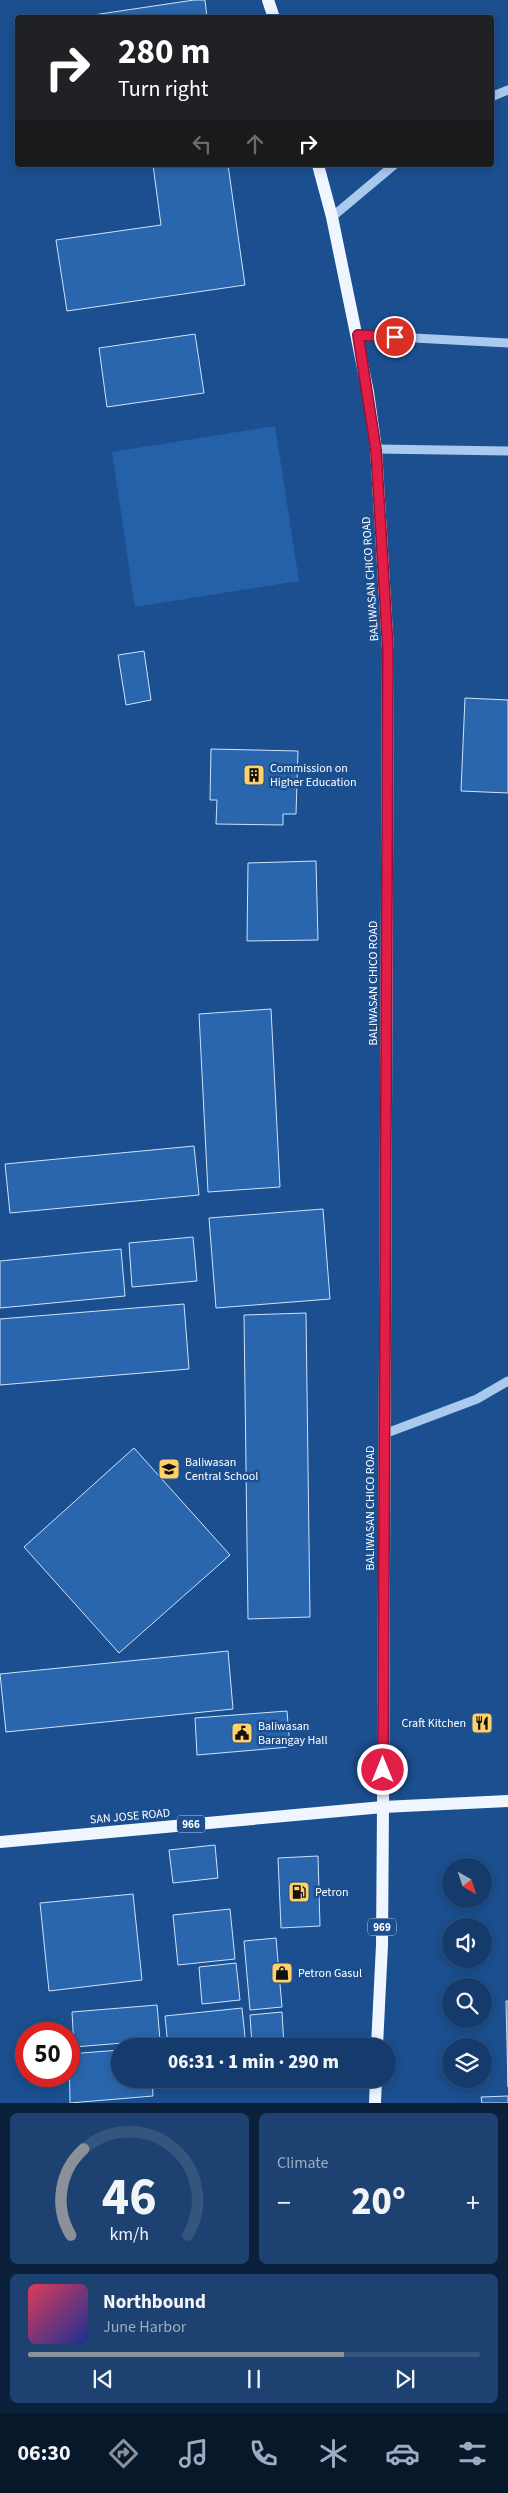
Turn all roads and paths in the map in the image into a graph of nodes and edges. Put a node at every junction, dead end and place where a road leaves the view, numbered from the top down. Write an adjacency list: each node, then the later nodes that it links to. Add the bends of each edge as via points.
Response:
1 (268, 0): 2 (main road)
2 (273, 15)
3 (508, 90): 4 (street)
4 (494, 96)
5 (319, 167): 7 (main road, BALIWASAN CHICO ROAD)
6 (392, 167): 7 (street)
7 (332, 217): 8 (main road, BALIWASAN CHICO ROAD)
8 (358, 335): 9 (street); 10 (main road, BALIWASAN CHICO ROAD)
9 (508, 343)
10 (376, 450): 11 (street); 13 (main road, BALIWASAN CHICO ROAD, via 388,650)
11 (508, 451)
12 (508, 1381): 13 (street, via 477,1399)
13 (384, 1434): 15 (main road, BALIWASAN CHICO ROAD)
14 (508, 1801): 15 (main road, 966)
15 (383, 1807): 16 (main road, SAN JOSE ROAD / 966); 17 (main road, 969)
16 (0, 1842)
17 (377, 2038)
18 (375, 2088): 19 (main road)
19 (374, 2103)

